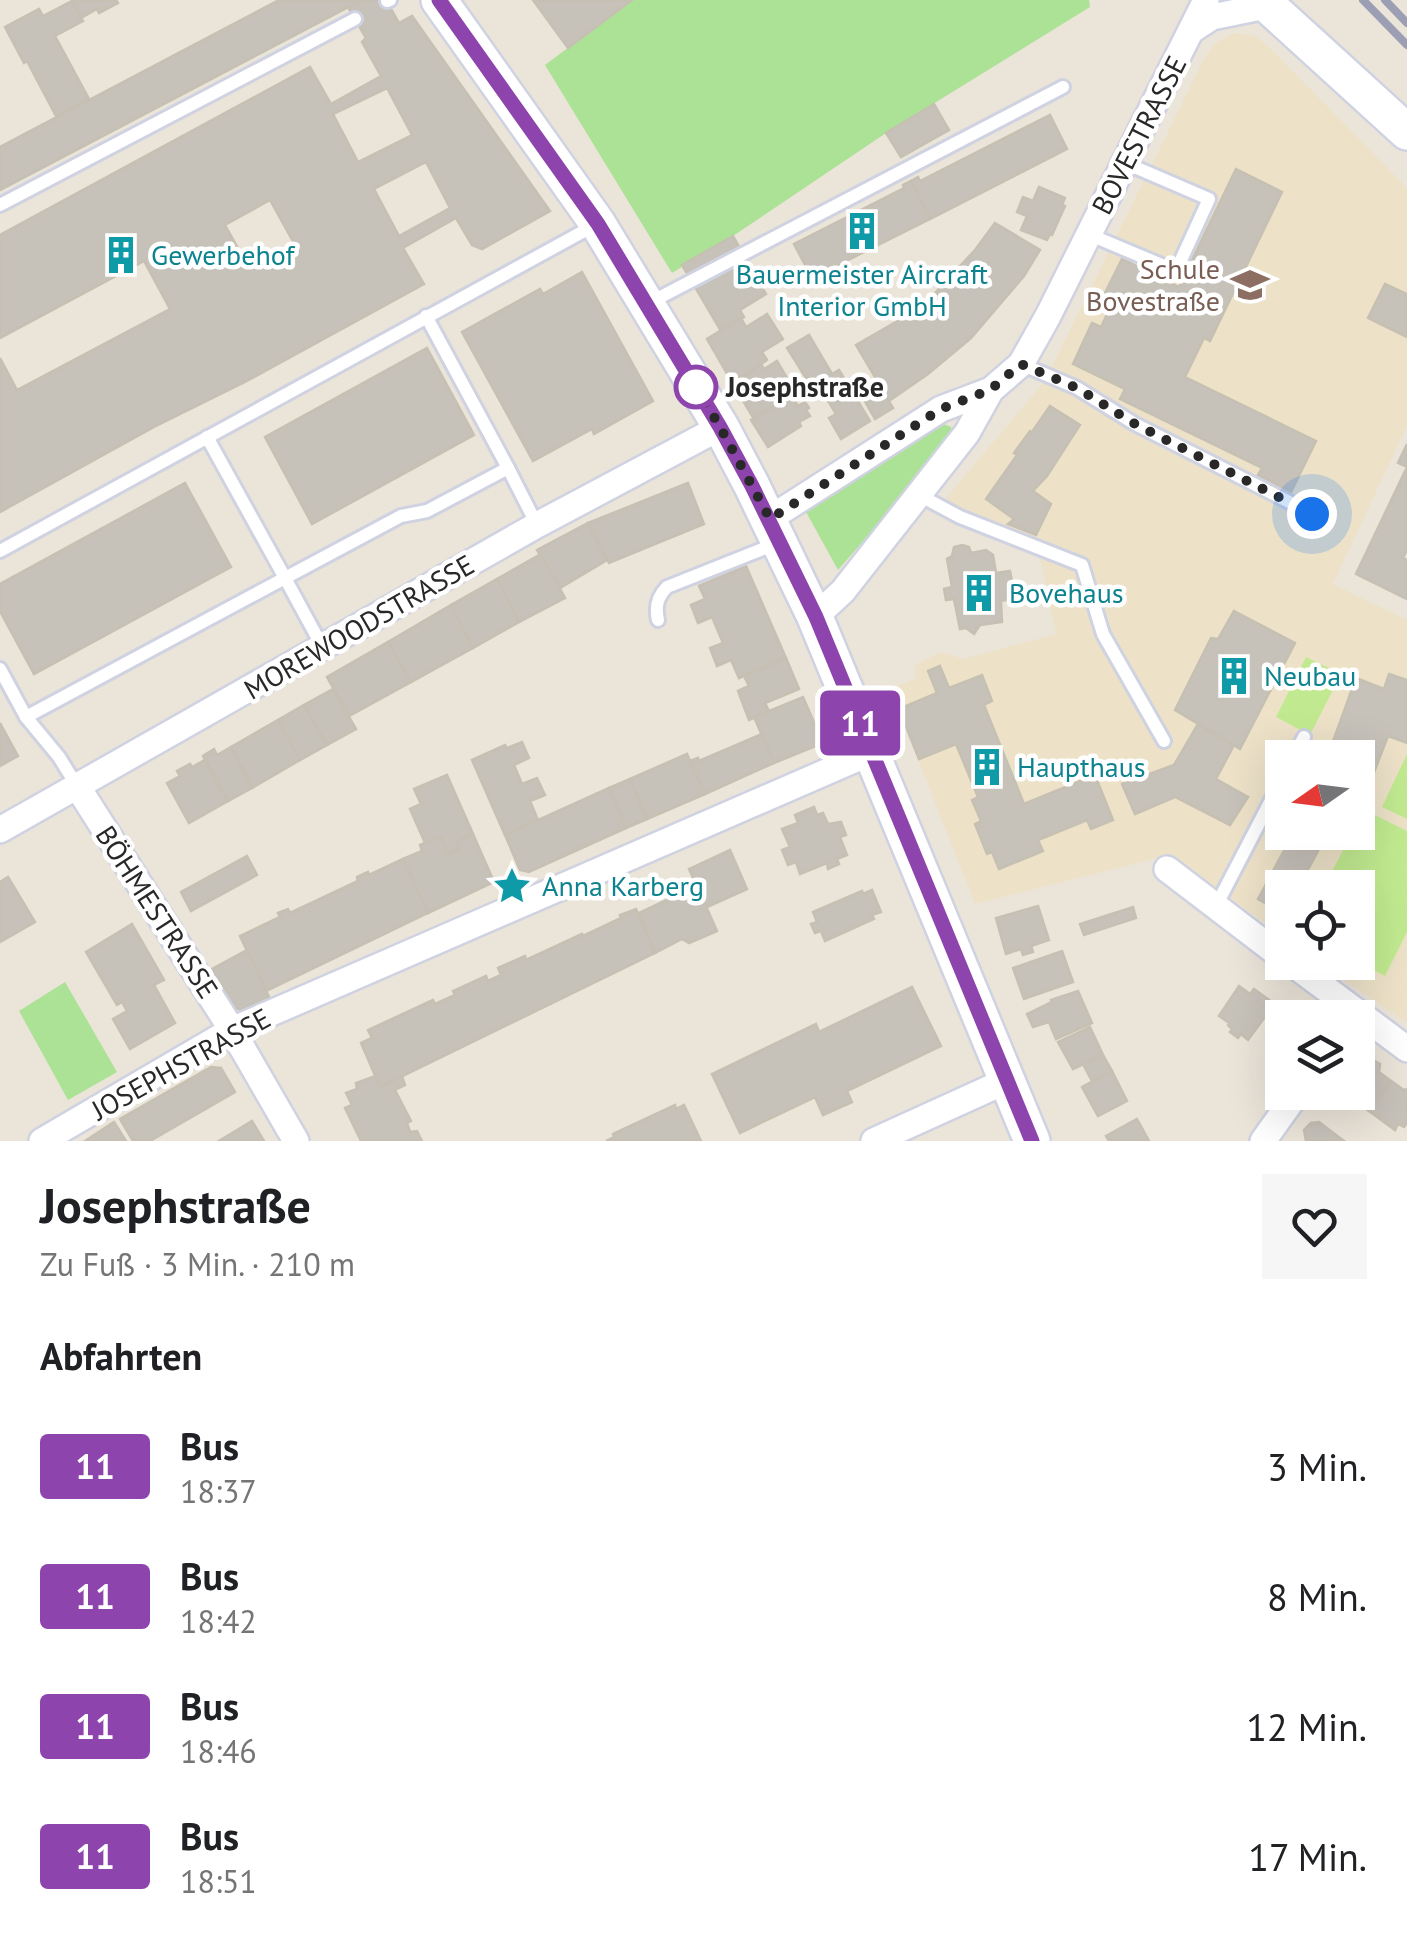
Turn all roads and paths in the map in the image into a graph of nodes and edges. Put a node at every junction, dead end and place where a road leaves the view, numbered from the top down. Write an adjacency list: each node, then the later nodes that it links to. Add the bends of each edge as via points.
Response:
1 (439, 0): 10 (street)
2 (1206, 0): 5 (street, BOVESTRASSE)
3 (1264, 3): 5 (street, BOVESTRASSE); 7 (street)
4 (354, 19): 9 (lane)
5 (1192, 30): 8 (street, BOVESTRASSE)
6 (1063, 87): 12 (lane)
7 (1407, 132)
8 (1124, 162): 11 (street, BOVESTRASSE); 11 (lane, via 1209,199 1176,270)
9 (0, 205)
10 (598, 224): 12 (street); 13 (lane)
11 (1088, 234): 14 (street, BOVESTRASSE)
12 (646, 304): 16 (street)
13 (426, 316): 17 (lane); 18 (lane)
14 (1021, 364): 15 (street, BOVESTRASSE); 20 (lane)
15 (990, 390): 19 (street, BOVESTRASSE, via 967,433); 22 (street, BOVESTRASSE, via 941,409)
16 (720, 427): 21 (street, MOREWOODSTRASSE); 22 (street)
17 (208, 437): 23 (lane); 24 (lane)
18 (508, 468): 21 (lane); 24 (lane)
19 (918, 495): 25 (street, BOVESTRASSE); 32 (lane, via 1082,566 1103,634)
20 (1312, 514)
21 (538, 526): 27 (street, MOREWOODSTRASSE)
22 (775, 530): 25 (street); 26 (lane, via 667,588 658,599)
23 (0, 551)
24 (285, 578): 27 (lane); 29 (lane)
25 (816, 617): 33 (street)
26 (658, 620)
27 (323, 648): 34 (street, MOREWOODSTRASSE)
28 (0, 669): 29 (lane)
29 (26, 717): 34 (lane)
30 (1304, 737): 31 (lane)
31 (1303, 740)
32 (1164, 741)
33 (872, 752): 43 (street, JOSEPHSTRASSE); 45 (street)
34 (77, 786): 36 (street, MOREWOODSTRASSE); 43 (street, BÖHMESTRASSE)
35 (1265, 811): 38 (lane)
36 (0, 830)
37 (1167, 869): 38 (street)
38 (1216, 906): 39 (street)
39 (1265, 943)
40 (1312, 980): 41 (street)
41 (1336, 1000)
42 (1375, 1028): 44 (street)
43 (232, 1030): 47 (street, JOSEPHSTRASSE); 48 (street, BÖHMESTRASSE)
44 (1407, 1049)
45 (1006, 1081): 49 (street); 50 (street)
46 (1286, 1110): 51 (street)
47 (42, 1141)
48 (296, 1141)
49 (874, 1141)
50 (1032, 1141)
51 (1264, 1141)

